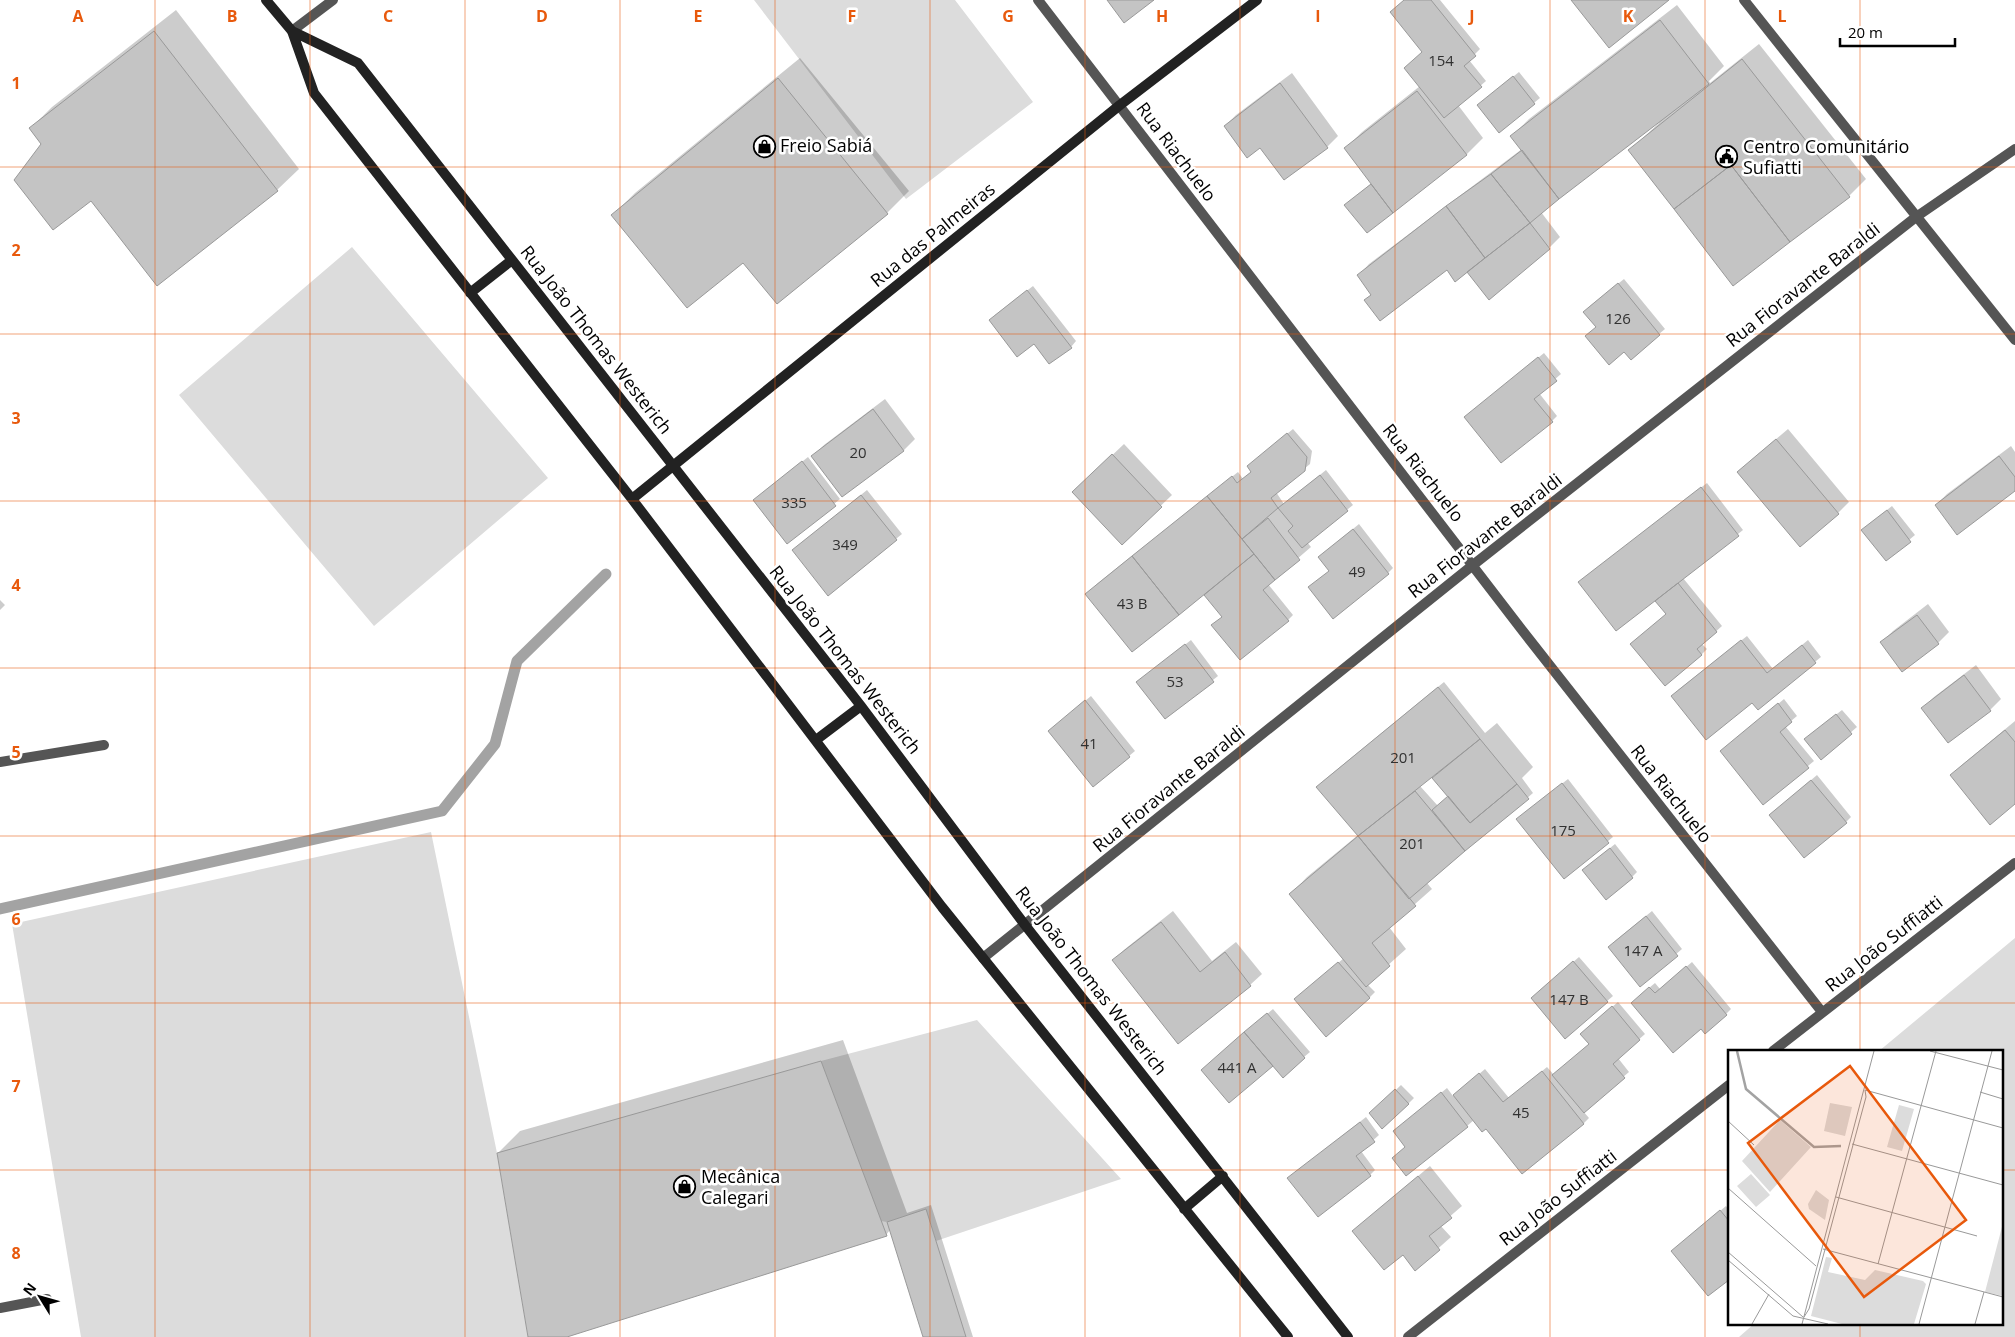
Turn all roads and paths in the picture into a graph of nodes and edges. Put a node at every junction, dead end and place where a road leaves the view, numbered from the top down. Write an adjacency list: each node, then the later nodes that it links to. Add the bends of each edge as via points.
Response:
1 (266, 0): 6 (street, Rua João Thomas Westerich)
2 (333, 0): 6 (street)
3 (1038, 0): 7 (street, Rua Riachuelo)
4 (1257, 0): 7 (street, Rua das Palmeiras)
5 (1744, 0): 9 (street)
6 (292, 31): 10 (street, Rua João Thomas Westerich, via 358,63); 11 (street, Rua João Thomas Westerich, via 314,93)
7 (1120, 105): 13 (street, Rua das Palmeiras); 15 (street, Rua Riachuelo)
8 (2015, 149): 9 (street, Rua Fioravante Baraldi)
9 (1916, 218): 12 (street); 15 (street, Rua Fioravante Baraldi)
10 (512, 260): 11 (street); 13 (street, Rua João Thomas Westerich)
11 (470, 293): 14 (street, Rua João Thomas Westerich)
12 (2015, 340)
13 (674, 465): 14 (street, Rua das Palmeiras); 16 (street, Rua João Thomas Westerich)
14 (632, 499): 17 (street, Rua João Thomas Westerich)
15 (1473, 565): 21 (street, Rua Fioravante Baraldi); 23 (street, Rua Riachuelo)
16 (861, 706): 17 (street); 21 (street, Rua João Thomas Westerich)
17 (816, 740): 22 (street, Rua João Thomas Westerich)
18 (104, 745): 19 (street)
19 (0, 762)
20 (2015, 863): 23 (street, Rua João Suffiatti)
21 (1025, 925): 22 (street, Rua Fioravante Baraldi); 26 (street, Rua João Thomas Westerich)
22 (983, 958): 27 (street, Rua João Thomas Westerich)
23 (1822, 1012): 24 (street, Rua João Suffiatti)
24 (1774, 1050)
25 (1728, 1086): 32 (street, Rua João Suffiatti)
26 (1223, 1176): 27 (street); 31 (street, Rua João Thomas Westerich)
27 (1184, 1209): 30 (street, Rua João Thomas Westerich)
28 (47, 1299): 29 (street)
29 (0, 1308)
30 (1288, 1337)
31 (1348, 1337)
32 (1408, 1337)

